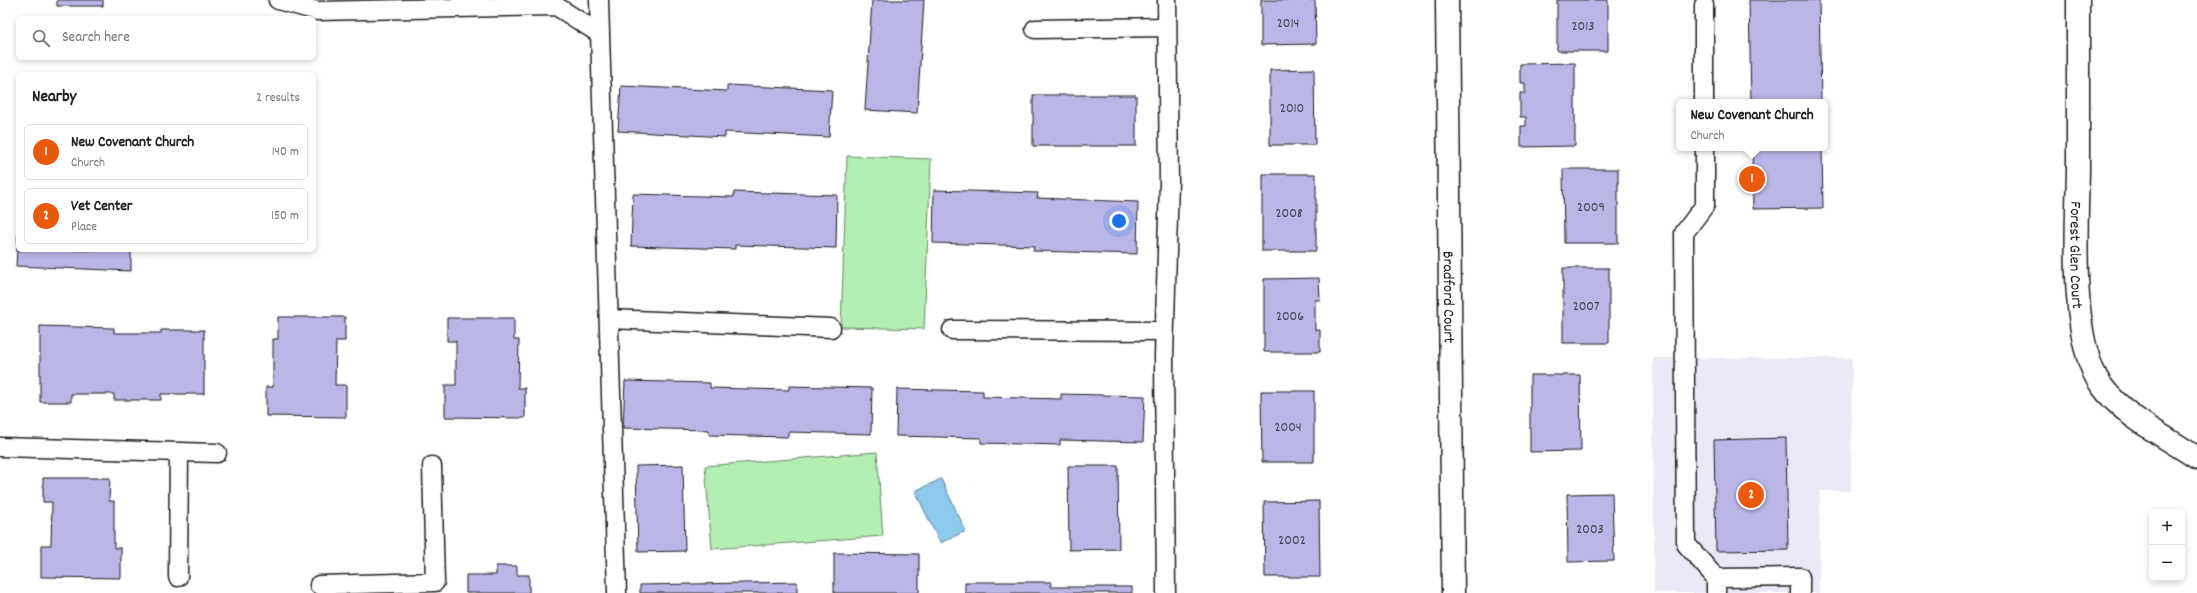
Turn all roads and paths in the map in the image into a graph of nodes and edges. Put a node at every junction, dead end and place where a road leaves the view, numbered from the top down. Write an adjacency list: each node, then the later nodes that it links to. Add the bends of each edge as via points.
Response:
1 (278, 0): 7 (lane)
2 (598, 0): 11 (lane)
3 (1167, 0): 9 (lane)
4 (1447, 0): 29 (street, Bradford Court)
5 (2078, 0): 21 (street, Forest Glen Court, via 2077,288 2084,338 2093,370 2124,409)
6 (556, 3): 7 (lane); 11 (lane)
7 (318, 5)
8 (1704, 5): 12 (lane)
9 (1167, 27): 10 (lane); 17 (lane, via 1169,181)
10 (1035, 29)
11 (600, 34): 14 (lane)
12 (1704, 99)
13 (1705, 151): 24 (lane, via 1705,205 1684,233 1686,544)
14 (609, 319): 15 (lane); 27 (lane)
15 (831, 328)
16 (952, 330): 17 (lane)
17 (1164, 331): 28 (lane, via 1168,586)
18 (0, 447): 19 (lane)
19 (179, 452): 20 (lane); 23 (lane)
20 (217, 453)
21 (2197, 458)
22 (432, 466): 26 (lane, via 435,582)
23 (178, 577)
24 (1716, 585): 30 (lane, via 1800,577)
25 (319, 586): 26 (lane)
26 (408, 588)
27 (616, 593)
28 (1166, 593)
29 (1453, 593)
30 (1800, 593)

